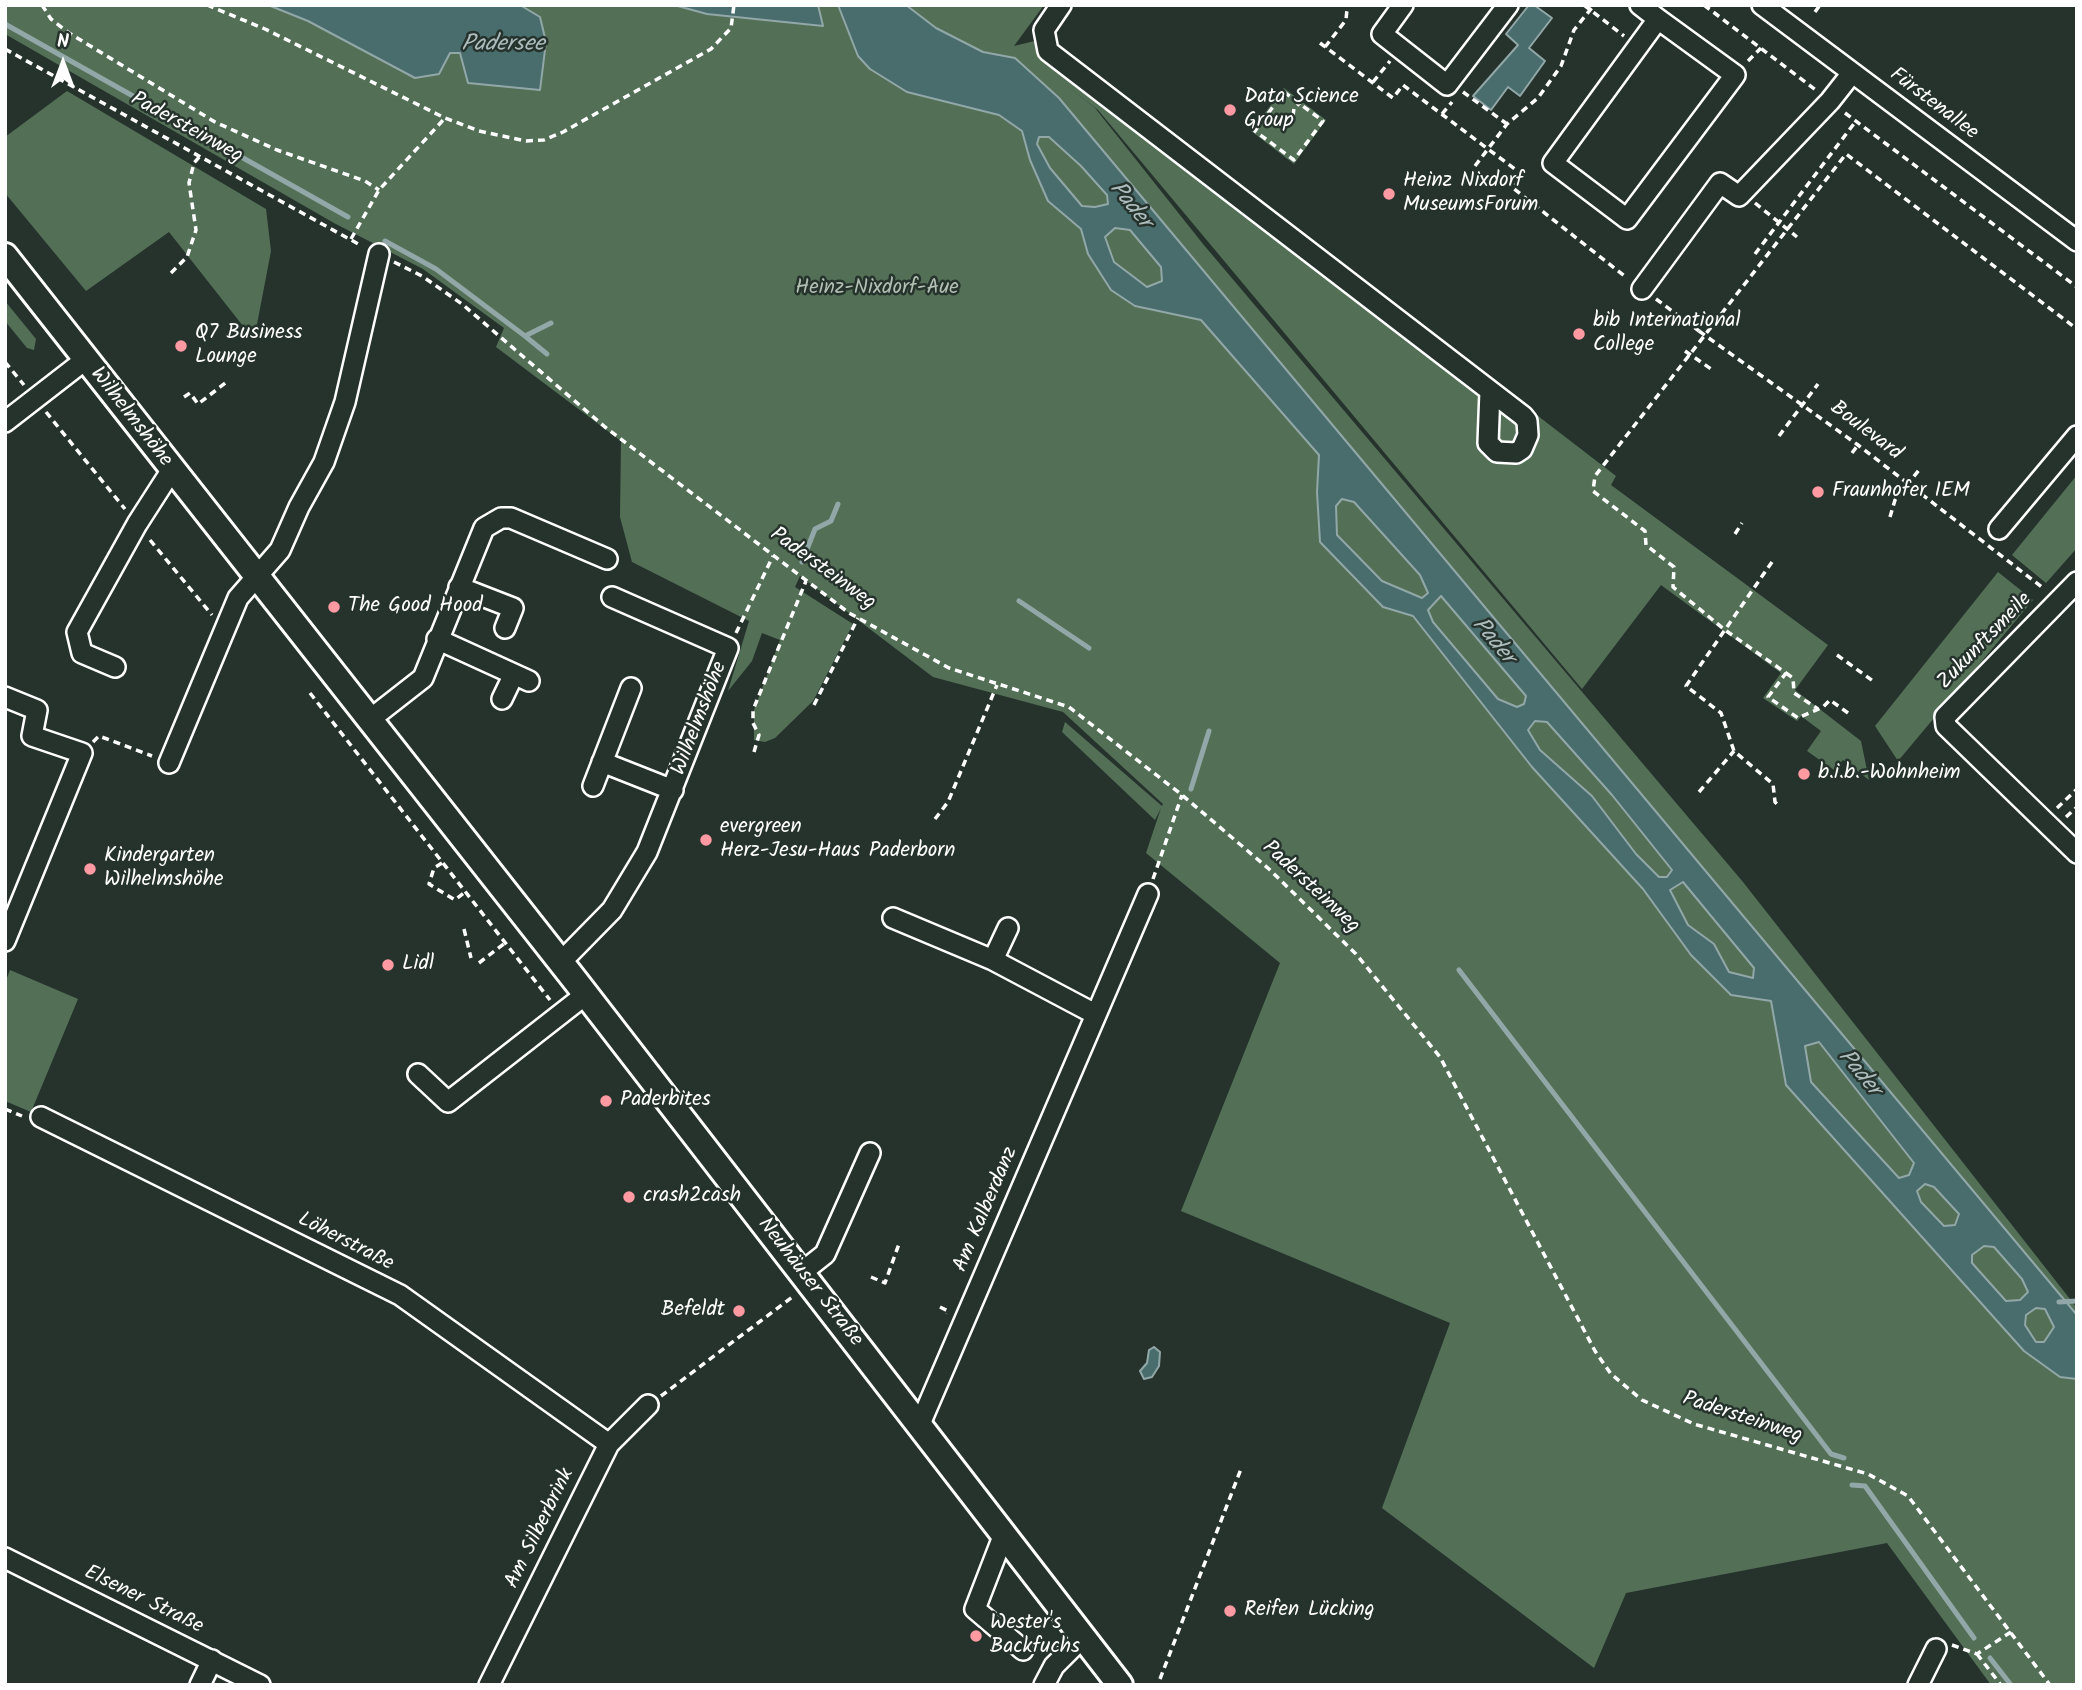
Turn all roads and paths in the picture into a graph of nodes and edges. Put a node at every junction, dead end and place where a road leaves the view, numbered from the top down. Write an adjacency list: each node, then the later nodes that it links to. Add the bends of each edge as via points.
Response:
1 (42, 5): 34 (path, via 69,33 215,122)
2 (207, 5): 28 (path)
3 (734, 5): 28 (path, via 732,23 711,49 544,140 501,136)
4 (1061, 5): 53 (street, via 1044,30 1048,51)
5 (1403, 5): 20 (street, via 1381,34)
6 (1508, 5): 20 (street, via 1447,85)
7 (1584, 5): 14 (path)
8 (1594, 5): 14 (path)
9 (1640, 5): 16 (street)
10 (1704, 5): 24 (path)
11 (1762, 5): 22 (street, Fürstenallee)
12 (1820, 5): 15 (path)
13 (1347, 9): 19 (path, via 1346,20)
14 (1590, 10): 17 (path); 30 (path, via 1574,30 1561,66 1538,99)
15 (1815, 12)
16 (1658, 19): 16 (street, via 1735,75 1627,219 1553,163)
17 (1629, 39)
18 (1320, 43): 19 (path)
19 (1325, 47): 23 (path)
20 (1399, 48): 23 (path)
21 (5, 49): 32 (path, Padersteinweg)
22 (1852, 73): 24 (street); 39 (street, Fürstenallee)
23 (1373, 82): 26 (path, via 1394,97 1403,85)
24 (1830, 101): 29 (path); 45 (street, via 1739,196 1720,183)
25 (1300, 103): 25 (path, via 1284,92 1255,131 1294,160 1323,121); 27 (path)
26 (1442, 114): 30 (path, via 1461,90); 31 (path)
27 (1293, 116)
28 (445, 118): 34 (path)
29 (1856, 121): 36 (path); 44 (path)
30 (1507, 124): 31 (path)
31 (1488, 149): 33 (path); 45 (path, Boulevard, via 1523,175 1513,188)
32 (201, 155): 34 (path, Padersteinweg, via 351,240); 43 (path, via 189,183 196,230 187,257)
33 (1475, 166)
34 (379, 190)
35 (1760, 207): 36 (path)
36 (1779, 222): 37 (path); 41 (path)
37 (1788, 229): 38 (path); 46 (path, via 1846,154); 47 (path)
38 (1797, 237)
39 (2077, 240)
40 (379, 254): 68 (path, Padersteinweg, via 452,296 605,427); 71 (street, via 345,402 324,462 280,550)
41 (1755, 254)
42 (5, 256): 48 (main road, Wilhelmshöhe)
43 (171, 273)
44 (2077, 287)
45 (1642, 289): 59 (path, Boulevard, bridge)
46 (2077, 329)
47 (1687, 352): 50 (path); 80 (path, via 1595,476 1593,491 1645,531 1646,545 1674,567 1673,587)
48 (85, 360): 55 (street); 62 (main road, Wilhelmshöhe)
49 (5, 362): 55 (path)
50 (1714, 372)
51 (228, 381): 54 (path, via 198,404 190,393)
52 (1818, 384): 57 (path)
53 (1490, 391)
54 (184, 397)
55 (35, 398): 56 (street); 65 (path)
56 (9, 412)
57 (1779, 436)
58 (2077, 436): 66 (street)
59 (1858, 445): 60 (path, bridge); 75 (path, Boulevard, bridge)
60 (1852, 453)
61 (1919, 470): 63 (path, via 1895,500)
62 (171, 471): 65 (street); 71 (main road, Wilhelmshöhe)
63 (1890, 516)
64 (1742, 523): 67 (path)
65 (137, 524): 78 (path); 84 (street, via 77,632 82,653)
66 (1999, 529)
67 (1735, 534)
68 (773, 556): 72 (path, Padersteinweg); 82 (path)
69 (607, 559): 74 (street, via 511,518 501,518 485,528)
70 (1772, 562): 80 (path)
71 (257, 576): 78 (street, via 238,598); 95 (main road, Wilhelmshöhe)
72 (806, 581): 77 (path, Padersteinweg); 97 (path, via 753,710 759,735)
73 (2077, 582): 109 (street, Zukunftsmeile, via 1945,717 1946,726)
74 (459, 587): 79 (street, via 513,608); 81 (street)
75 (2043, 588)
76 (612, 597): 82 (street)
77 (858, 618): 87 (path, Padersteinweg, via 949,668); 92 (path)
78 (223, 628): 100 (street)
79 (505, 628)
80 (1725, 630): 85 (path); 96 (path, via 1686,687 1721,713)
81 (437, 639): 91 (street, via 522,677); 95 (street, via 423,678)
82 (728, 648): 103 (street, Wilhelmshöhe)
83 (1837, 655): 86 (path)
84 (115, 667)
85 (1786, 673): 93 (path, via 1793,678 1794,693); 93 (path, via 1768,697 1798,718)
86 (1873, 681)
87 (997, 685): 105 (path, Padersteinweg, via 1069,707); 108 (path, via 948,802)
88 (631, 688): 99 (street)
89 (310, 693): 110 (path)
90 (5, 697): 98 (street, via 37,710 32,736)
91 (502, 699)
92 (814, 705)
93 (1818, 709): 94 (path, via 1830,700)
94 (1849, 713)
95 (368, 721): 111 (main road, Wilhelmshöhe)
96 (1734, 751): 104 (path); 107 (path, via 1773,785)
97 (754, 752)
98 (82, 753): 100 (path, via 99,736); 113 (street)
99 (602, 762): 101 (street); 103 (street, Wilhelmshöhe)
100 (169, 763)
101 (593, 786)
102 (2077, 789): 106 (path)
103 (673, 790): 123 (street, Wilhelmshöhe, via 648,852 612,910)
104 (1699, 792)
105 (1182, 795): 114 (path); 139 (path, Padersteinweg, via 1269,869 1356,954 1440,1057 1611,1374 1642,1399 1694,1424 1868,1474 1908,1496)
106 (2060, 805)
107 (1779, 806)
108 (935, 819)
109 (2077, 853)
110 (442, 863): 112 (path); 112 (path, via 434,868 429,884 456,900)
111 (496, 881): 123 (main road, Neuhäuser Straße)
112 (465, 892): 119 (path)
113 (14, 893): 118 (street)
114 (1148, 894): 126 (street, Am Kalberdanz)
115 (893, 918): 121 (street)
116 (1008, 928): 121 (street)
117 (464, 929): 120 (path)
118 (5, 941)
119 (505, 943): 122 (path); 125 (path)
120 (471, 958)
121 (993, 960): 126 (street)
122 (480, 962)
123 (560, 962): 124 (main road, Neuhäuser Straße)
124 (585, 995): 125 (street); 132 (main road, Neuhäuser Straße)
125 (560, 1013): 127 (street, via 448,1102)
126 (1095, 1014): 134 (street, Am Kalberdanz)
127 (418, 1074)
128 (41, 1117): 135 (street, Löherstraße, via 400,1295)
129 (870, 1153): 132 (street, via 825,1255)
130 (900, 1241): 131 (path, via 885,1283)
131 (871, 1277)
132 (805, 1279): 133 (path); 134 (main road, Neuhäuser Straße)
133 (648, 1405): 135 (street, Am Silberbrink)
134 (920, 1424): 137 (main road, Neuhäuser Straße)
135 (609, 1444): 148 (street, Am Silberbrink)
136 (1241, 1469): 145 (path)
137 (1004, 1534): 140 (main road, Neuhäuser Straße); 142 (street, via 975,1609)
138 (5, 1558): 144 (street, Elsener Straße)
139 (2011, 1632): 143 (path); 153 (path, Padersteinweg)
140 (1083, 1637): 149 (street, via 1054,1666); 150 (main road, Neuhäuser Straße)
141 (1936, 1649): 143 (path, via 1954,1644); 151 (street)
142 (1023, 1650)
143 (1977, 1654): 152 (path)
144 (212, 1660): 146 (street); 147 (street, Elsener Straße)
145 (1160, 1679)
146 (200, 1685)
147 (260, 1685)
148 (489, 1685)
149 (1044, 1685)
150 (1120, 1685)
151 (1917, 1685)
152 (2001, 1685)
153 (2050, 1685)

